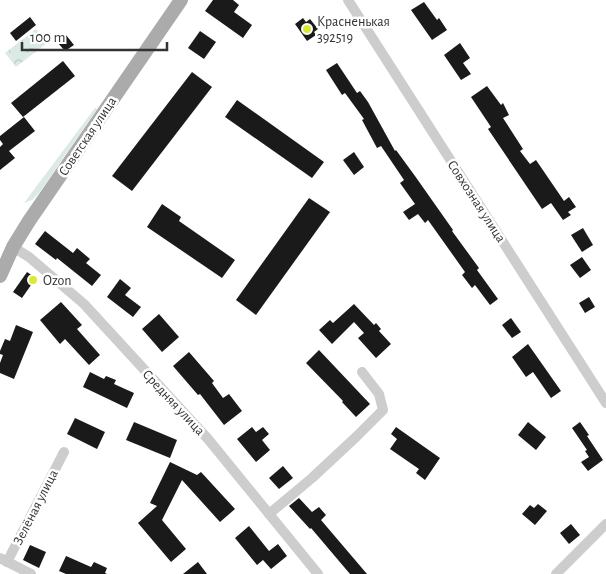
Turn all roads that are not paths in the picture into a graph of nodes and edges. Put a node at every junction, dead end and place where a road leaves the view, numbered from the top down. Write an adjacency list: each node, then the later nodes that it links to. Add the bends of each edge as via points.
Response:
1 (181, 0): 3 (main road, Советская улица)
2 (348, 0): 6 (street, Совхозная улица)
3 (14, 247): 4 (main road, Советская улица); 8 (street, Средняя улица, via 84,304 208,439)
4 (0, 276)
5 (362, 372): 8 (street, via 379,394 383,410)
6 (606, 402)
7 (64, 452): 10 (street, Зелёная улица)
8 (270, 514): 12 (street, Средняя улица)
9 (606, 524): 13 (street)
10 (4, 560): 11 (street)
11 (30, 574)
12 (318, 574)
13 (556, 574)

